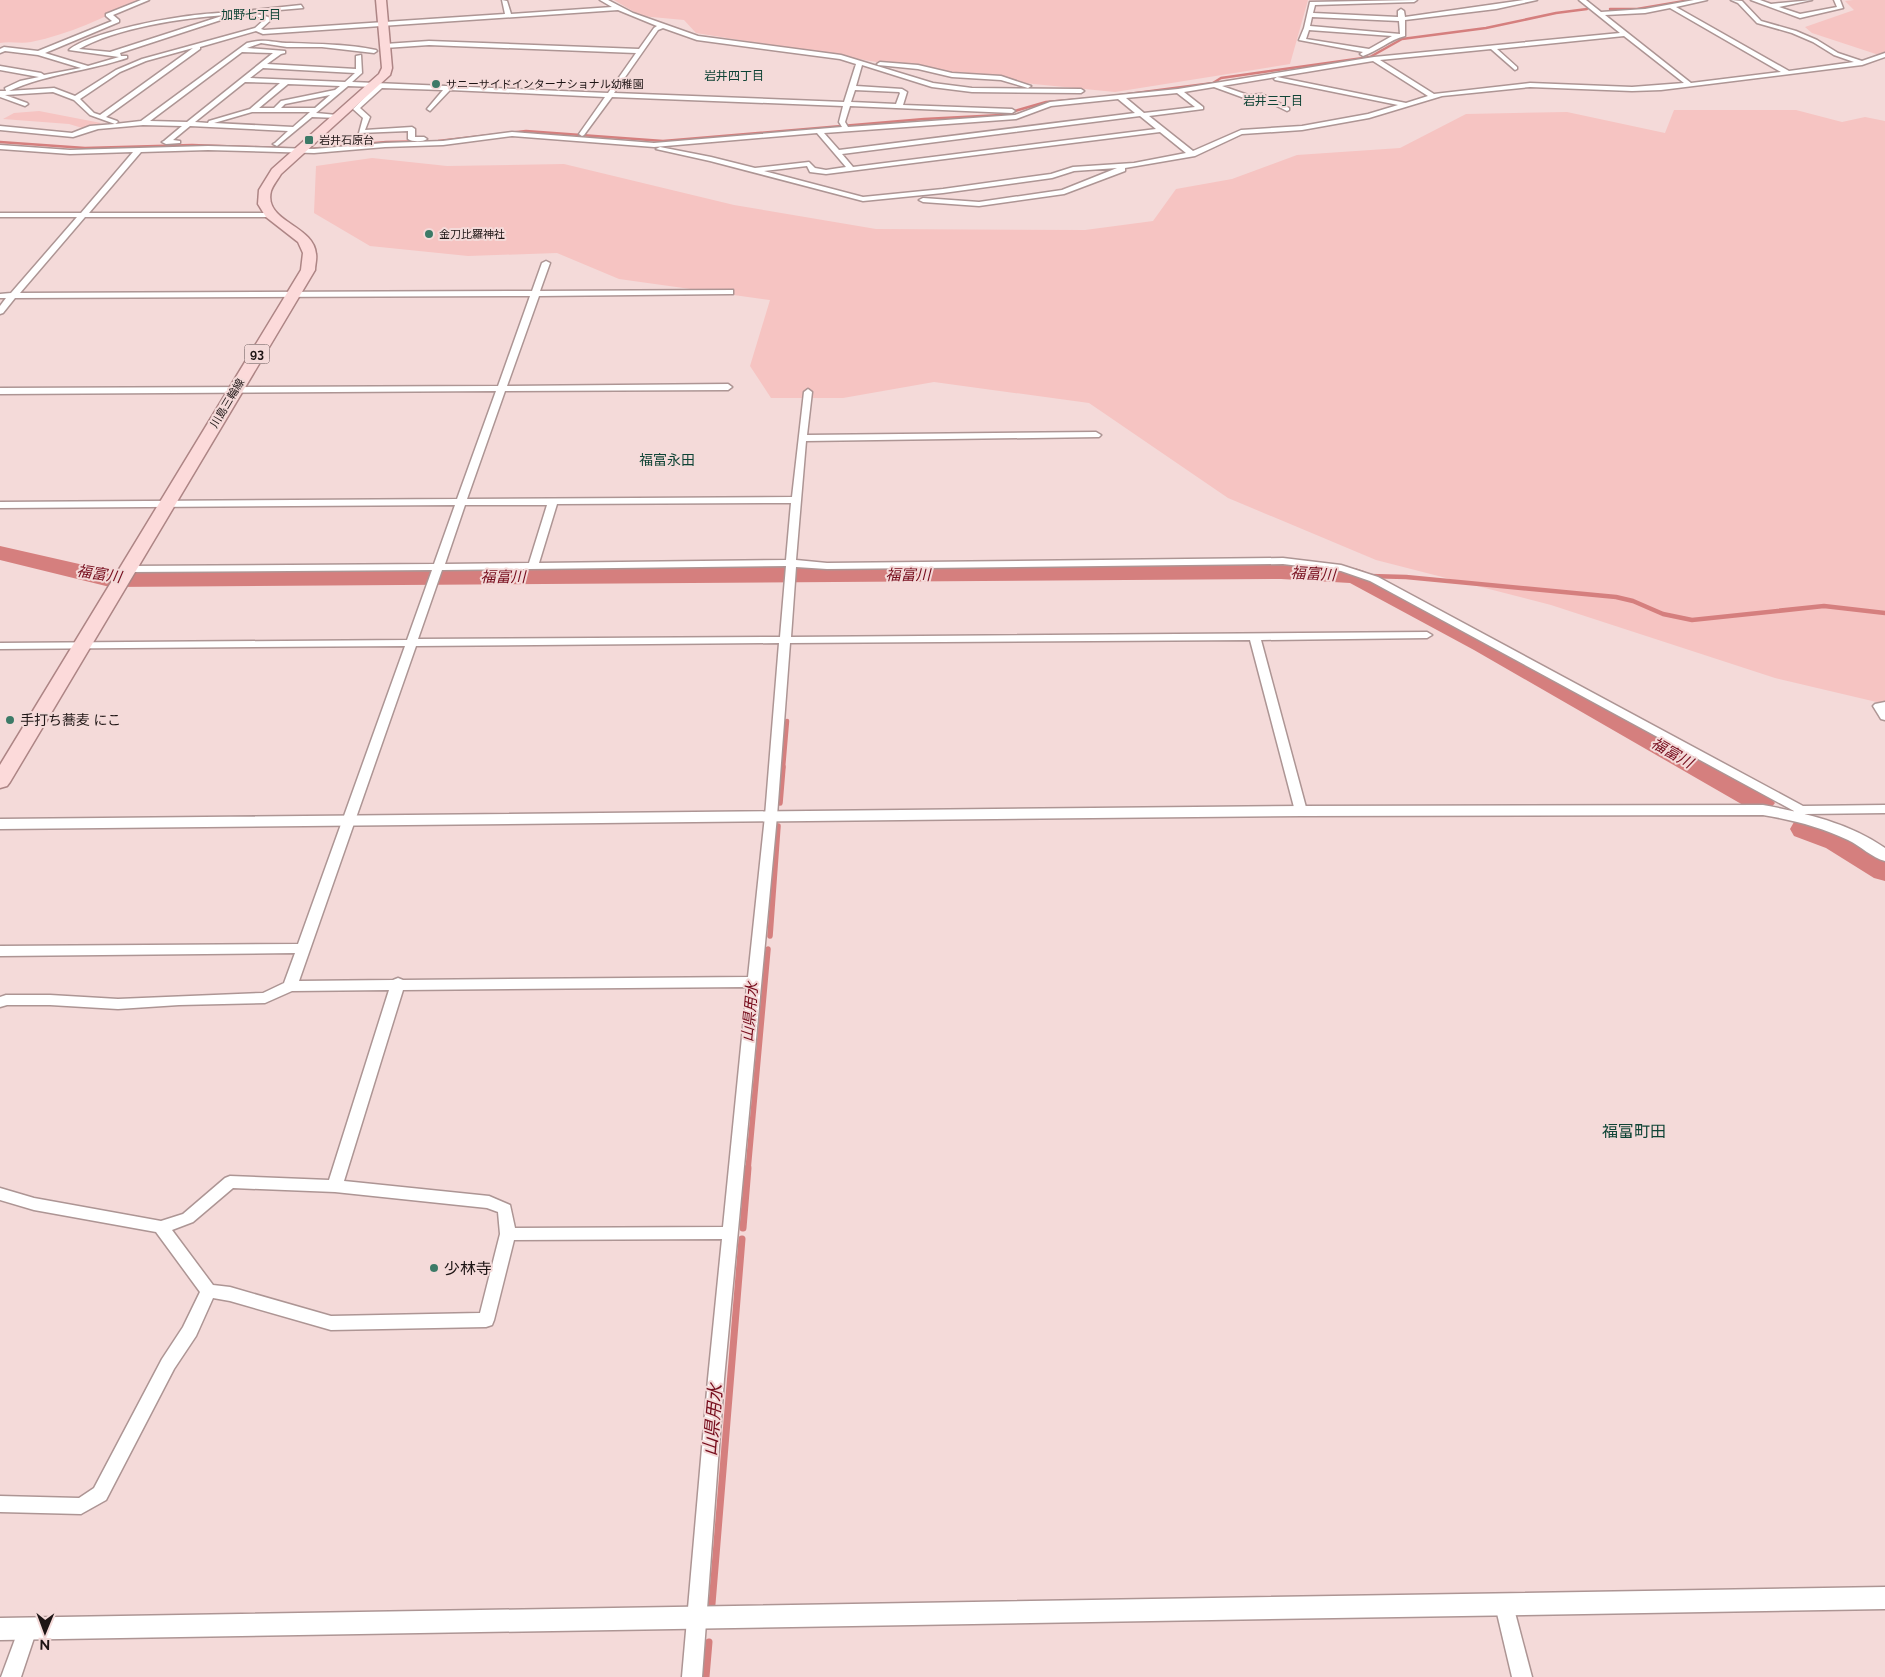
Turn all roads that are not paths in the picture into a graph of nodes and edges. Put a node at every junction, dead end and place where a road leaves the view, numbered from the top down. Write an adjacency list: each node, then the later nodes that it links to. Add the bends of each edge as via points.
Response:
1 (146, 0): 40 (street, via 108,15 117,21)
2 (301, 0): 17 (street)
3 (381, 0): 25 (main road)
4 (603, 0): 18 (street)
5 (1399, 0): 6 (street); 20 (street, via 1312,4); 23 (street)
6 (1414, 0)
7 (1534, 0): 23 (street)
8 (1582, 0): 21 (street)
9 (1704, 0): 15 (street)
10 (1734, 0): 50 (street, via 1759,22 1794,32 1836,54)
11 (1754, 0): 16 (street)
12 (1809, 0): 16 (street)
13 (1837, 0): 16 (street, via 1840,8 1800,16)
14 (504, 1): 22 (street)
15 (1670, 6): 21 (street, via 1640,12); 58 (street)
16 (1771, 6)
17 (301, 8): 19 (street); 24 (street)
18 (617, 8): 22 (street); 26 (street)
19 (249, 10): 28 (street, via 269,19); 42 (street); 42 (street, via 225,10 144,24 72,50)
20 (1310, 14): 23 (street); 27 (street)
21 (1599, 14): 30 (street)
22 (509, 16): 25 (street)
23 (1402, 19): 29 (street)
24 (300, 22): 25 (street); 28 (street)
25 (383, 24): 34 (main road)
26 (663, 25): 37 (street, via 656,29); 49 (street, via 708,41 825,53)
27 (1307, 28): 29 (street); 39 (street, via 1302,40)
28 (260, 31): 31 (street, via 256,39); 32 (street)
29 (1403, 34): 39 (street, via 1391,36)
30 (1625, 34): 33 (street); 65 (street)
31 (261, 41): 34 (street); 35 (street)
32 (205, 43): 47 (street); 93 (street)
33 (1493, 48): 48 (street); 56 (street)
34 (382, 49): 37 (street, via 438,43); 46 (street); 66 (main road, via 388,68)
35 (241, 50): 38 (street); 95 (street)
36 (0, 51): 40 (street)
37 (640, 51): 76 (street)
38 (279, 52): 41 (street); 53 (street)
39 (1370, 52): 52 (street)
40 (39, 53): 55 (street)
41 (299, 53)
42 (111, 54): 45 (street)
43 (339, 55): 46 (street)
44 (1885, 55): 50 (street)
45 (129, 56): 47 (street); 55 (street)
46 (359, 56): 57 (street)
47 (150, 58): 78 (street, via 118,71)
48 (1374, 60): 60 (street); 75 (street)
49 (859, 63): 51 (street); 67 (street)
50 (1862, 63): 58 (street)
51 (871, 64): 69 (street, via 932,85); 70 (street, via 1001,78 1022,85)
52 (1303, 64)
53 (262, 66): 57 (street); 61 (street)
54 (0, 68): 59 (street)
55 (89, 68): 59 (street)
56 (1515, 68)
57 (359, 71): 63 (street)
58 (1788, 73): 65 (street)
59 (48, 76): 72 (street, via 22,82)
60 (1262, 78): 64 (street); 81 (street)
61 (242, 80): 62 (street); 96 (street)
62 (285, 83): 63 (street); 86 (street)
63 (345, 85): 66 (street); 74 (street)
64 (1215, 85): 71 (street); 85 (street, via 1247,97 1260,95)
65 (1690, 85): 75 (street, via 1632,89 1523,86)
66 (375, 87): 68 (street); 92 (main road); 104 (street, via 356,109 367,117 361,132 412,129 411,139 506,129)
67 (852, 88): 80 (street); 82 (street, via 900,90 904,92)
68 (447, 90): 76 (street); 83 (street)
69 (972, 90): 70 (street); 84 (street)
70 (1060, 90): 73 (street)
71 (1178, 90): 77 (street); 90 (street, via 1201,108)
72 (3, 91): 78 (street, via 54,90); 79 (street)
73 (1081, 91)
74 (338, 92): 87 (street, via 283,102); 88 (street)
75 (1430, 95): 81 (street)
76 (609, 96): 80 (street); 104 (street)
77 (1121, 98): 89 (street, via 1050,104); 90 (street)
78 (76, 100): 93 (street)
79 (25, 104)
80 (847, 104): 82 (street); 98 (street)
81 (1407, 105): 113 (street, via 1369,116 1302,128 1241,132)
82 (899, 106): 84 (street)
83 (430, 109)
84 (968, 109): 89 (street)
85 (1287, 109)
86 (252, 110): 87 (street); 97 (street)
87 (276, 110): 88 (street)
88 (317, 110): 91 (street)
89 (1031, 112): 94 (street)
90 (1142, 114): 101 (street); 102 (street)
91 (310, 115): 92 (street); 100 (street)
92 (337, 117): 110 (main road)
93 (100, 118): 95 (street)
94 (1005, 118): 101 (street); 106 (street, via 940,121)
95 (143, 123): 96 (street); 99 (street, via 94,127 72,135)
96 (186, 124): 97 (street); 107 (street, via 166,142)
97 (201, 124): 100 (street)
98 (844, 125): 103 (street); 104 (street, via 667,139); 106 (street)
99 (0, 128)
100 (294, 129): 107 (street)
101 (1017, 129): 105 (street); 106 (street)
102 (1161, 130): 106 (street, via 1032,143); 113 (street)
103 (819, 131): 108 (street); 112 (street)
104 (582, 134)
105 (1023, 135)
106 (919, 142): 112 (street); 115 (street)
107 (277, 144): 110 (street)
108 (654, 145): 110 (street, via 512,134 443,143); 116 (street)
109 (0, 147): 111 (street, via 70,152)
110 (302, 148): 111 (street); 118 (main road, via 266,184 262,203)
111 (140, 149): 120 (street)
112 (838, 152): 115 (street)
113 (1192, 154): 114 (street)
114 (1134, 165): 117 (street, via 1073,169 1052,176); 117 (street, via 1064,192 998,202 979,204 927,200 890,203)
115 (852, 169): 116 (street, via 826,172 813,170 809,164)
116 (752, 170): 117 (street)
117 (863, 199)
118 (270, 214): 120 (street); 124 (main road, 川島三輪線 / 93, via 295,232 309,248 312,258)
119 (0, 215): 120 (street)
120 (83, 215): 126 (street)
121 (546, 263): 122 (street)
122 (535, 292): 123 (street); 124 (street); 130 (street)
123 (730, 292)
124 (294, 294): 126 (street); 129 (main road, 川島三輪線 / 93)
125 (0, 296): 126 (street)
126 (13, 296): 127 (street)
127 (0, 311)
128 (728, 387): 130 (street)
129 (236, 389): 130 (street); 131 (street); 138 (main road, 川島三輪線 / 93)
130 (501, 389): 136 (street)
131 (0, 391)
132 (808, 392): 134 (street)
133 (1096, 435): 134 (street)
134 (802, 438): 135 (street)
135 (798, 500): 137 (street); 140 (street)
136 (462, 501): 137 (street); 138 (street); 142 (street)
137 (553, 501): 141 (street)
138 (167, 504): 139 (street); 143 (main road, 川島三輪線 / 93)
139 (0, 505)
140 (791, 565): 141 (street); 146 (street); 155 (street, via 1284,562 1326,565 1361,573)
141 (533, 567): 142 (street)
142 (438, 568): 143 (street); 147 (street)
143 (124, 575): 148 (main road, 川島三輪線 / 93)
144 (1427, 635): 145 (street)
145 (1255, 637): 146 (street); 154 (street)
146 (786, 640): 147 (street); 156 (street)
147 (411, 642): 148 (street); 157 (street)
148 (81, 645): 149 (street); 152 (main road, 川島三輪線 / 93)
149 (0, 646)
150 (1885, 705): 151 (street, via 1880,706)
151 (1885, 717)
152 (0, 782)
153 (1885, 809): 155 (street)
154 (1301, 811): 155 (street, via 1763,810); 156 (street)
155 (1799, 813): 159 (street, via 1839,829)
156 (771, 816): 157 (street); 162 (street)
157 (348, 821): 158 (street); 160 (street)
158 (0, 824)
159 (1885, 856)
160 (303, 948): 161 (street); 164 (street)
161 (0, 951)
162 (755, 982): 163 (street); 169 (street)
163 (398, 983): 164 (street); 166 (street)
164 (290, 986): 165 (street, via 265,998 118,1004 50,1000)
165 (0, 1002)
166 (335, 1186): 168 (street, via 230,1182 188,1218); 170 (street, via 490,1202 505,1209)
167 (0, 1194): 168 (street, via 34,1204)
168 (161, 1227): 171 (street)
169 (730, 1233): 170 (street); 175 (street)
170 (508, 1234): 171 (street, via 486,1320 331,1323 230,1294)
171 (208, 1291): 172 (street, via 190,1331 168,1364 100,1494 82,1506)
172 (0, 1504)
173 (1885, 1598): 174 (street)
174 (1504, 1605): 175 (street); 180 (street)
175 (697, 1618): 177 (street); 179 (street)
176 (0, 1629): 177 (street)
177 (28, 1629): 178 (street)
178 (11, 1677)
179 (692, 1677)
180 (1522, 1677)

